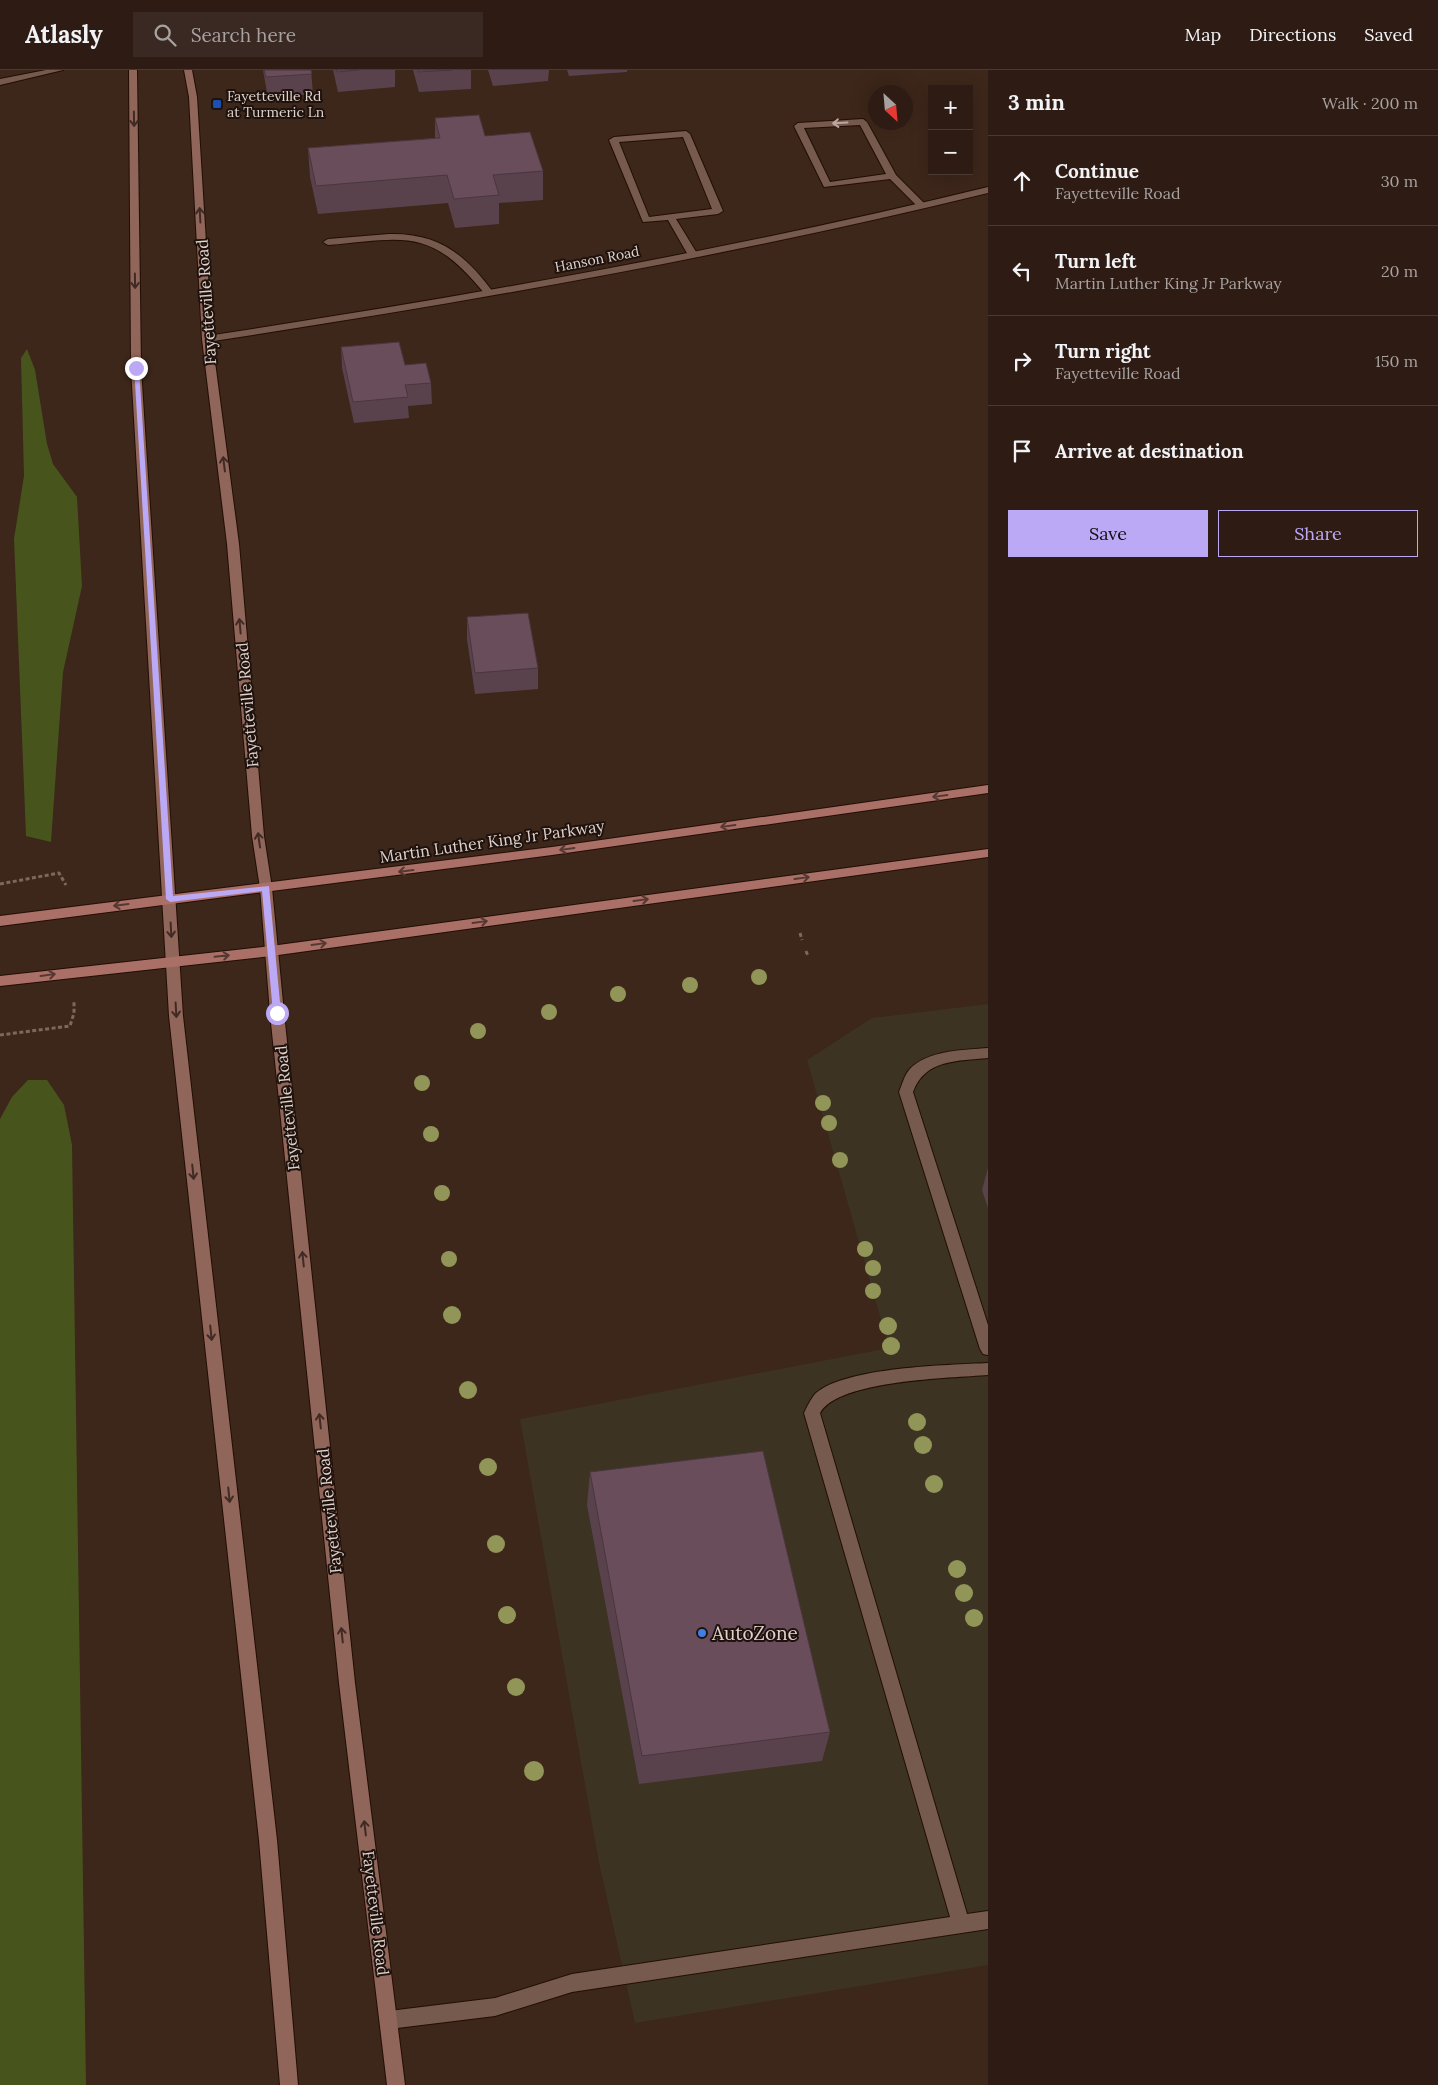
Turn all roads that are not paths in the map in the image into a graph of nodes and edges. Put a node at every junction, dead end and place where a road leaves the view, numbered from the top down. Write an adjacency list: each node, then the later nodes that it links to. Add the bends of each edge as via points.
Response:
1 (59, 70): 4 (street)
2 (133, 70): 16 (main road, one-way to 16, via 136,368)
3 (188, 70): 12 (main road, Fayetteville Road, one-way to 3, via 193,97)
4 (0, 82)
5 (892, 176): 5 (street, one-way to 5, via 863,122 798,126 827,185); 7 (street)
6 (988, 190): 7 (street, Hanson Road)
7 (922, 206): 10 (street, Hanson Road)
8 (671, 218): 8 (street, via 718,211 686,134 614,140 646,220); 10 (street)
9 (328, 242): 11 (street, via 404,237 426,240 470,271)
10 (693, 255): 11 (street, Hanson Road)
11 (488, 292): 12 (street, Hanson Road)
12 (207, 338): 15 (main road, Fayetteville Road, one-way to 12, via 258,836 233,544)
13 (988, 789): 15 (main road, Martin Luther King Jr Parkway, one-way to 15, via 542,853)
14 (988, 852): 18 (main road, one-way to 14)
15 (266, 888): 16 (main road, Martin Luther King Jr Parkway); 18 (main road, Fayetteville Road)
16 (170, 899): 17 (main road, Martin Luther King Jr Parkway, one-way to 17); 19 (main road, one-way to 19)
17 (0, 921)
18 (271, 950): 19 (main road, one-way to 18); 26 (main road, Fayetteville Road, one-way to 18, via 347,1683)
19 (173, 961): 20 (main road, one-way to 19); 27 (main road, one-way to 27, via 178,1036 268,1840)
20 (0, 981)
21 (988, 1053): 22 (street, via 934,1062 914,1074 906,1092)
22 (988, 1349)
23 (988, 1369): 25 (street, via 929,1373 847,1386 822,1397 812,1413)
24 (988, 1920): 25 (street)
25 (961, 1924): 26 (street, via 572,1983 495,2007)
26 (389, 2020): 28 (main road, Fayetteville Road)
27 (289, 2085)
28 (396, 2085)

